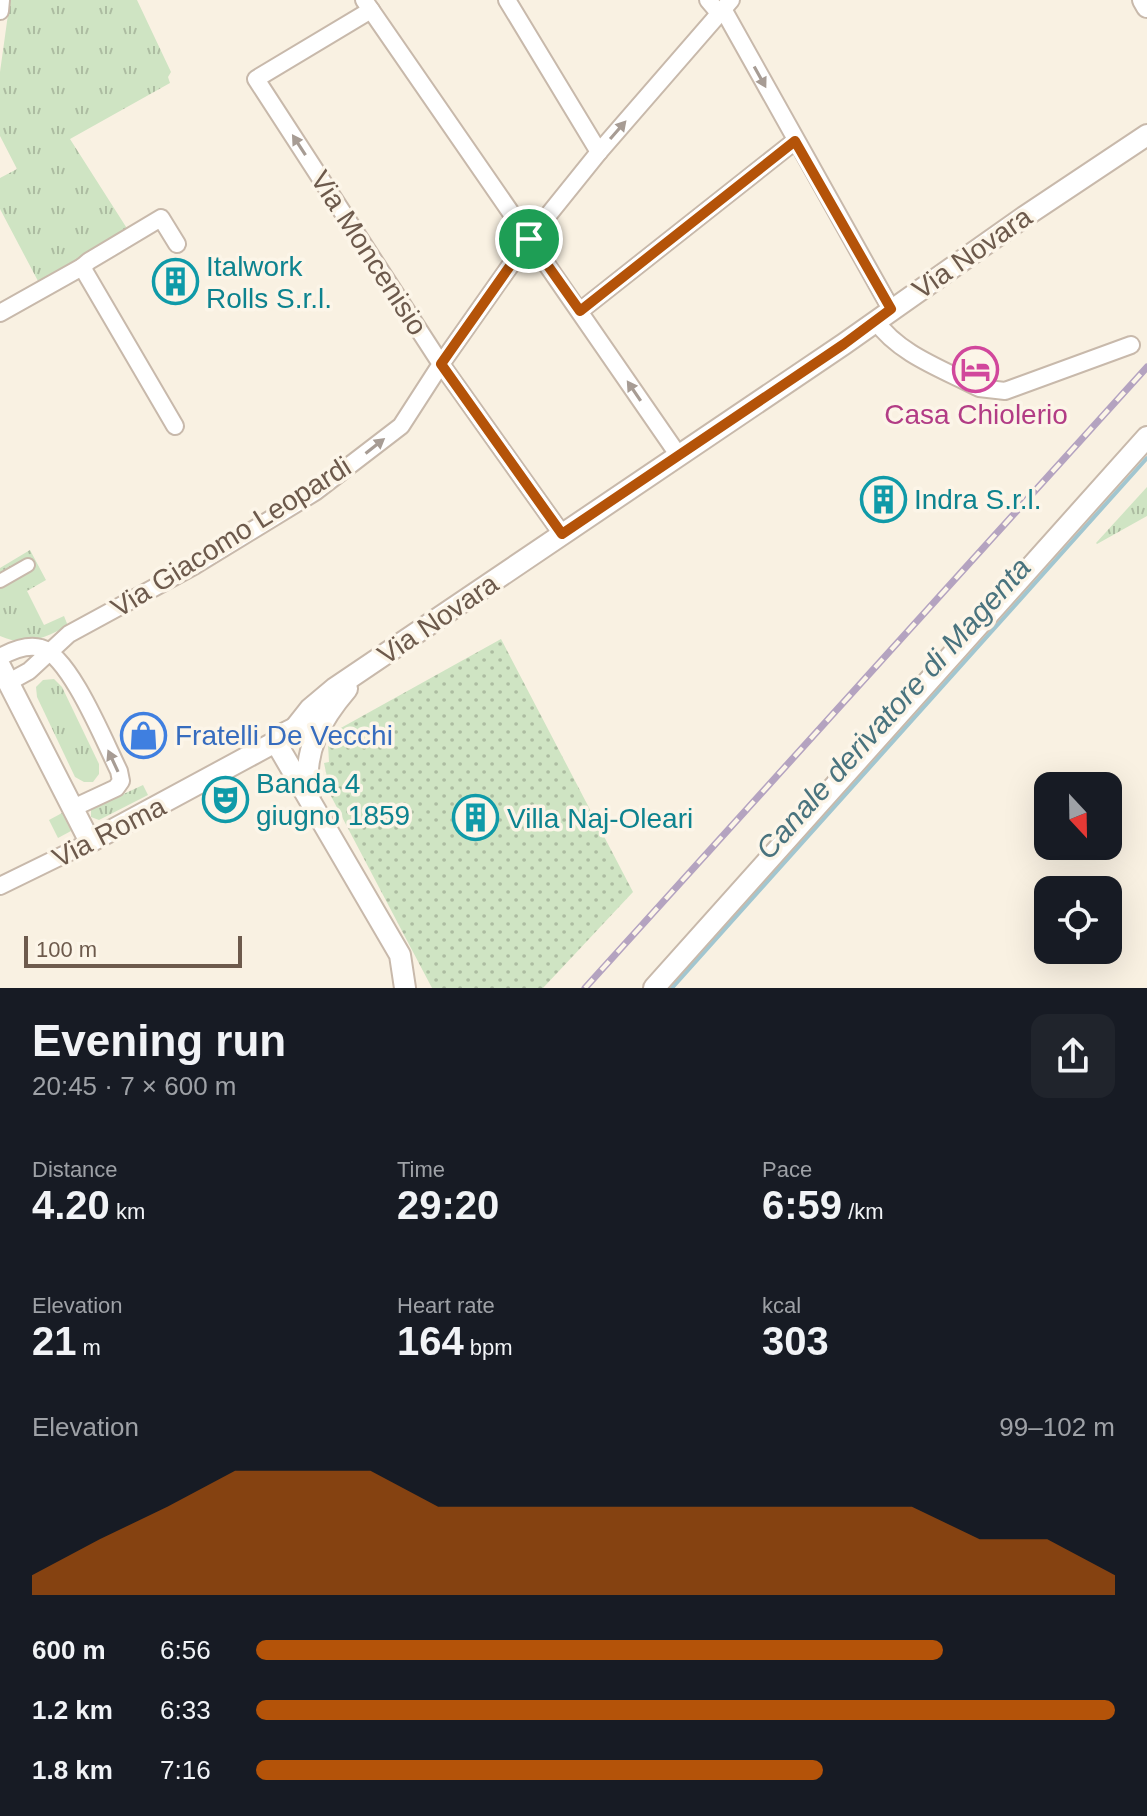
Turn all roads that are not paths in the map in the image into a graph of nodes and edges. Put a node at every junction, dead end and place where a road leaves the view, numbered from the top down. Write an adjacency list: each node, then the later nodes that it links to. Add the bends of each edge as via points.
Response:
1 (1, 0): 7 (street)
2 (507, 0): 10 (street)
3 (1143, 0): 6 (street)
4 (367, 5): 11 (street); 18 (street, Via Moncenisio, one-way to 4, via 256,79)
5 (720, 6): 9 (street, one-way to 9); 10 (street, Via Giacomo Leopardi, one-way to 5)
6 (1147, 7)
7 (0, 11)
8 (1147, 135): 16 (street, Via Novara)
9 (795, 141): 14 (street); 16 (street)
10 (599, 152): 11 (street, Via Giacomo Leopardi)
11 (529, 239): 14 (street); 18 (street, Via Giacomo Leopardi)
12 (177, 244): 13 (street, via 161,218)
13 (82, 267): 15 (street); 19 (street)
14 (580, 311): 21 (street, one-way to 14)
15 (0, 313)
16 (883, 315): 17 (street, via 884,333 905,349 993,391); 21 (street, Via Novara)
17 (1131, 345)
18 (441, 364): 22 (street, Via Moncenisio); 25 (street, Via Giacomo Leopardi, one-way to 18, via 69,634 315,492 401,426)
19 (175, 426)
20 (1147, 437): 33 (street)
21 (679, 456): 22 (street, Via Novara)
22 (562, 534): 28 (street, Via Novara, via 363,670 326,717)
23 (28, 565): 24 (street)
24 (0, 581)
25 (50, 651): 26 (street, via 38,646); 27 (street, Via Giacomo Leopardi, via 29,671); 29 (street, one-way to 25, via 121,781 70,674)
26 (0, 657)
27 (4, 674): 29 (street)
28 (289, 747): 30 (street, Via Roma); 32 (street, via 306,777 312,805 400,955)
29 (73, 808): 30 (street)
30 (90, 842): 31 (street, Via Roma)
31 (0, 886)
32 (405, 988)
33 (654, 988)

